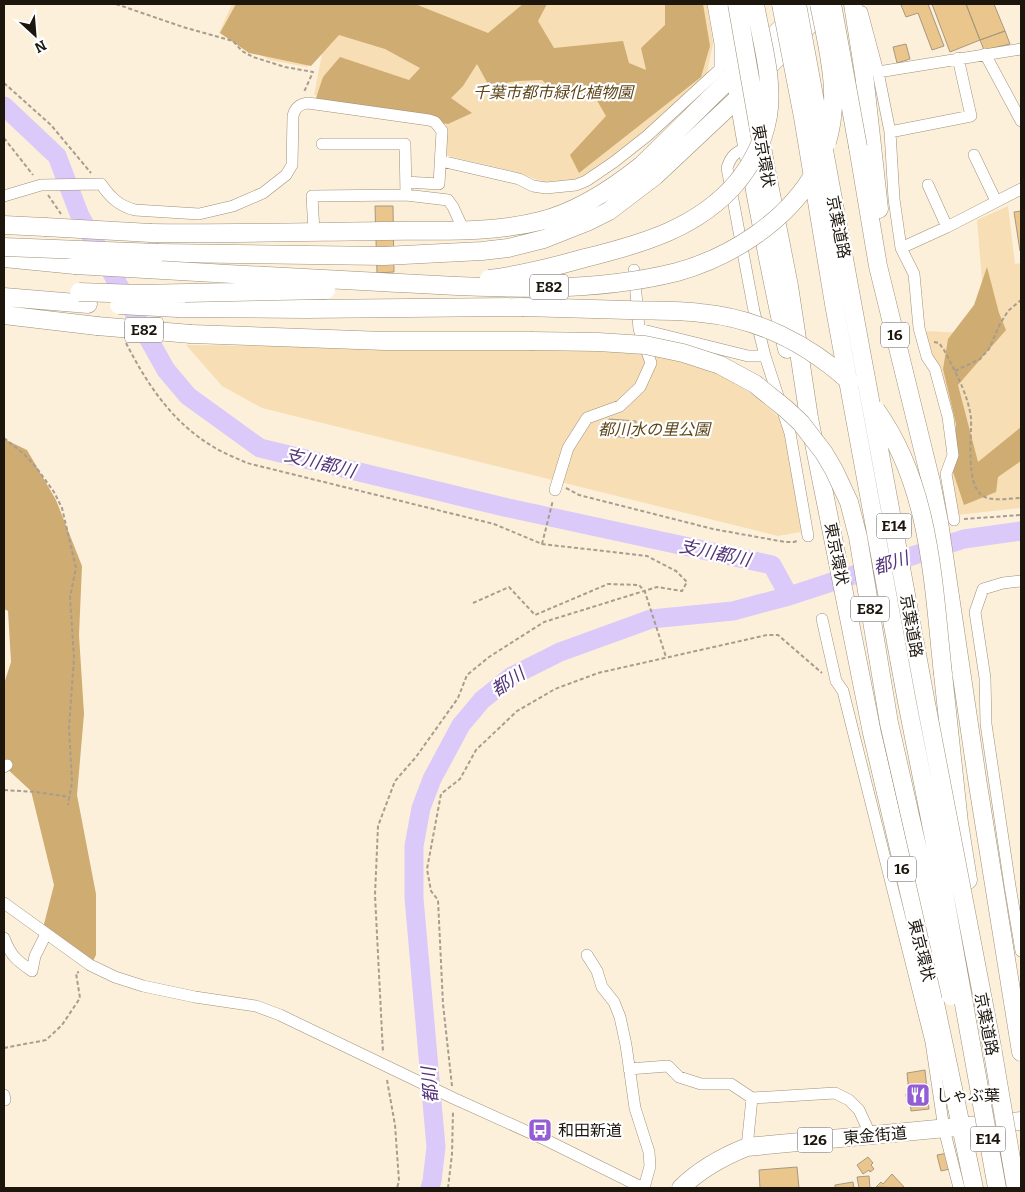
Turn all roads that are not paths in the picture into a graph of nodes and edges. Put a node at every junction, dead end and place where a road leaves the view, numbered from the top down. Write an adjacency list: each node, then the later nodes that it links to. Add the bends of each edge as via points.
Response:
1 (713, 4): 14 (street)
2 (724, 4): 14 (highway)
3 (737, 4): 43 (highway, 東京環状 / 16, bridge, via 789,286)
4 (756, 4): 39 (highway, E82, bridge, via 767,65 765,131 753,160 722,199 671,231 628,247 553,267 459,283)
5 (781, 4): 59 (highway, 京葉道路 / E14, bridge)
6 (797, 4): 56 (highway, 京葉道路 / E14, bridge, via 926,708)
7 (806, 4): 14 (highway)
8 (819, 4): 35 (highway, E82, bridge, via 833,88 828,138 815,172 789,206 763,229 735,247 677,272 558,287 486,288)
9 (831, 4): 16 (highway); 44 (highway, 16, bridge, via 878,266)
10 (853, 7): 15 (street, via 862,12); 44 (highway, via 883,241 919,390)
11 (1021, 49): 12 (street)
12 (985, 54): 13 (street); 17 (street)
13 (958, 58): 15 (street); 18 (street, via 970,116)
14 (727, 72): 16 (highway); 22 (street, via 614,162 576,185 533,186 519,179); 31 (highway, via 642,165 611,189 540,221)
15 (878, 72): 18 (street)
16 (738, 98): 20 (highway); 33 (highway, bridge, via 655,176 609,211 544,239 508,248 384,256)
17 (1021, 121)
18 (890, 132): 34 (street)
19 (322, 144): 23 (street, via 405,144)
20 (748, 147): 42 (street, via 736,152 727,168); 43 (highway, via 790,364 798,397)
21 (974, 155): 28 (street)
22 (441, 161): 23 (street, via 438,184); 27 (street, via 442,131 435,122 303,104 294,110 292,116 290,169 263,193 233,206 199,214 135,210 124,208 100,184 41,185)
23 (406, 182): 26 (street)
24 (928, 185): 30 (street)
25 (1021, 189): 28 (street)
26 (406, 195): 31 (street, via 448,200); 32 (street, via 312,196)
27 (4, 196)
28 (996, 201): 30 (street)
29 (4, 225): 32 (highway, bridge, via 151,233)
30 (947, 227): 34 (street)
31 (464, 231): 32 (highway)
32 (314, 232)
33 (4, 247)
34 (901, 248): 46 (street, via 914,274 923,342 935,369 948,417 953,455 946,474)
35 (4, 258)
36 (634, 270): 41 (street)
37 (4, 288): 39 (highway, E82)
38 (4, 297): 39 (highway, E82)
39 (84, 298): 56 (highway, E82, bridge, via 178,308 522,307 702,313 776,332 829,363 870,402 888,428 913,482 923,518 929,546 959,823 994,1028)
40 (4, 315): 59 (highway, E82, bridge, via 191,334 645,345 684,352 720,364 755,384 801,423 824,453 842,486 853,516 889,723 968,1069)
41 (639, 330): 42 (street, via 748,356); 45 (street, via 651,363 640,387 620,406 587,418 568,448)
42 (765, 356): 47 (street, via 790,434)
43 (809, 418): 62 (highway, 東京環状 / 16, via 872,732)
44 (931, 482): 46 (highway, 16)
45 (556, 487)
46 (946, 521): 57 (highway, 16, via 950,590)
47 (808, 536)
48 (1021, 580): 53 (street, via 983,589 976,612 985,678 988,742)
49 (822, 619): 63 (street, via 932,1042)
50 (4, 904): 51 (street)
51 (46, 934): 54 (street, via 35,956 32,971); 66 (street, via 90,965 115,977 195,997 256,1006)
52 (4, 938): 54 (street)
53 (1021, 951)
54 (7, 954)
55 (587, 955): 58 (street, via 620,1017)
56 (992, 1047): 71 (highway, 京葉道路 / E14, bridge)
57 (1021, 1048)
58 (630, 1069): 60 (street, via 668,1066 680,1077 701,1084 731,1084); 66 (street, via 635,1108 649,1152 650,1166)
59 (979, 1090): 70 (highway, 京葉道路 / E14, bridge)
60 (752, 1098): 64 (street, via 835,1093 859,1110); 65 (street)
61 (1021, 1121): 62 (highway, 東金街道 / 126)
62 (962, 1127): 63 (highway, 東金街道 / 126); 69 (highway, 東京環状 / 16)
63 (944, 1129): 64 (highway, 東金街道 / 126); 68 (street)
64 (871, 1136): 65 (highway, 東金街道 / 126)
65 (747, 1147): 67 (highway, 東金街道 / 126, via 704,1168)
66 (644, 1188)
67 (681, 1188)
68 (958, 1188)
69 (974, 1188)
70 (998, 1188)
71 (1016, 1188)

